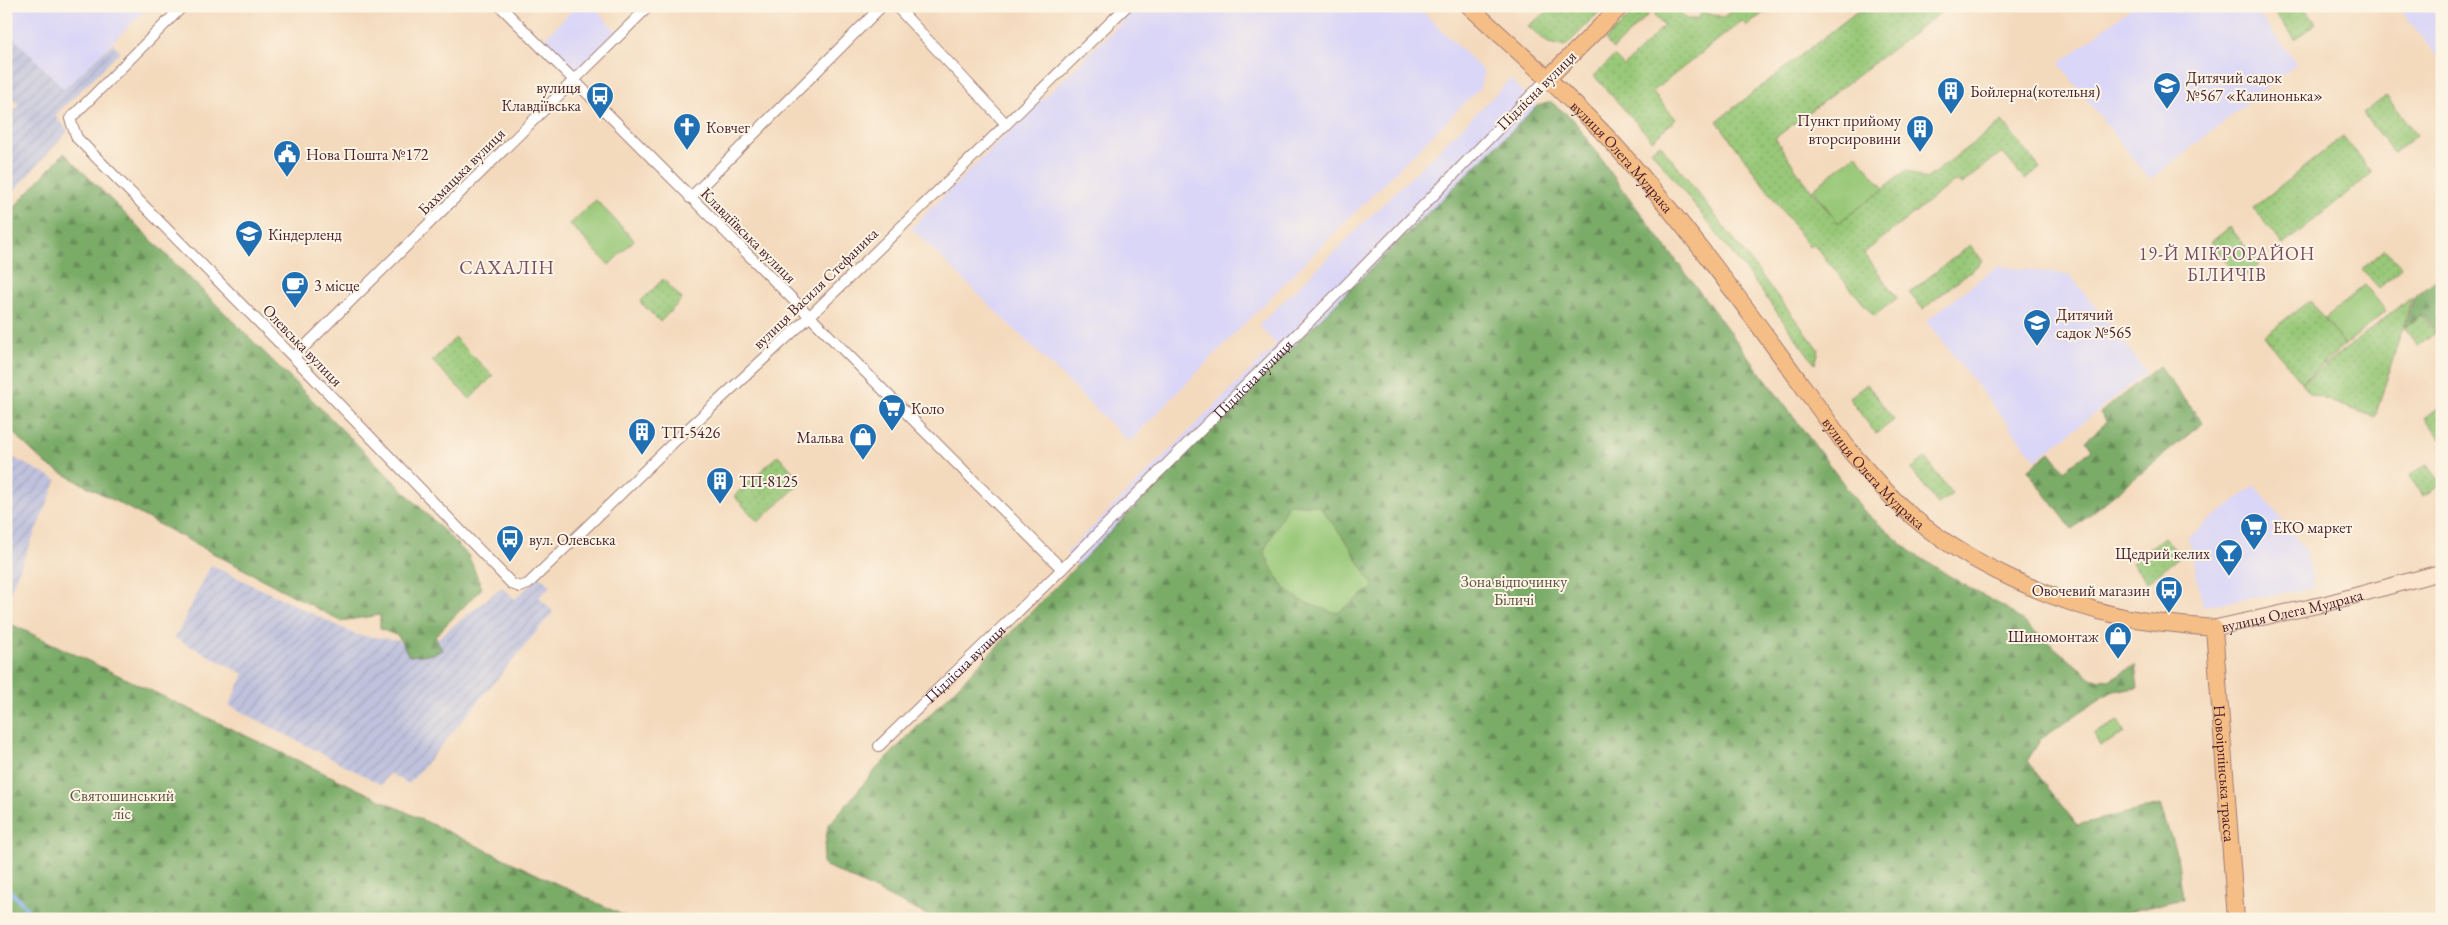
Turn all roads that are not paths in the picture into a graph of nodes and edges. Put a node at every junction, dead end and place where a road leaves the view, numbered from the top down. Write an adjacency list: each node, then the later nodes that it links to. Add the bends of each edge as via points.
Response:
1 (183, 6): 14 (street, Олевська вулиця, via 70,119 76,138)
2 (500, 6): 10 (street, Клавдіївська вулиця)
3 (649, 6): 10 (street, Бахмацька вулиця)
4 (882, 6): 12 (street)
5 (896, 6): 11 (street)
6 (1127, 6): 11 (street, вулиця Василя Стефаника)
7 (1469, 6): 9 (main road, вулиця Олега Мудрака)
8 (1621, 6): 9 (main road, Підлісна вулиця)
9 (1548, 78): 15 (street, Підлісна вулиця); 18 (main road, вулиця Олега Мудрака, via 1609,140 1690,234 1850,451 1874,480 1913,517 1979,562 2077,604 2123,616)
10 (574, 81): 12 (street, Клавдіївська вулиця); 14 (street, Бахмацька вулиця)
11 (1006, 124): 13 (street, вулиця Василя Стефаника)
12 (690, 198): 13 (street, Клавдіївська вулиця)
13 (810, 316): 15 (street, Клавдіївська вулиця); 17 (street, вулиця Василя Стефаника, via 528,584)
14 (294, 356): 17 (street, Олевська вулиця, via 512,584)
15 (1062, 568): 19 (street, Підлісна вулиця)
16 (2442, 572): 18 (street, вулиця Олега Мудрака, via 2324,604)
17 (520, 587)
18 (2214, 628): 20 (main road, Новоірпінська трасса)
19 (879, 746)
20 (2236, 919)

